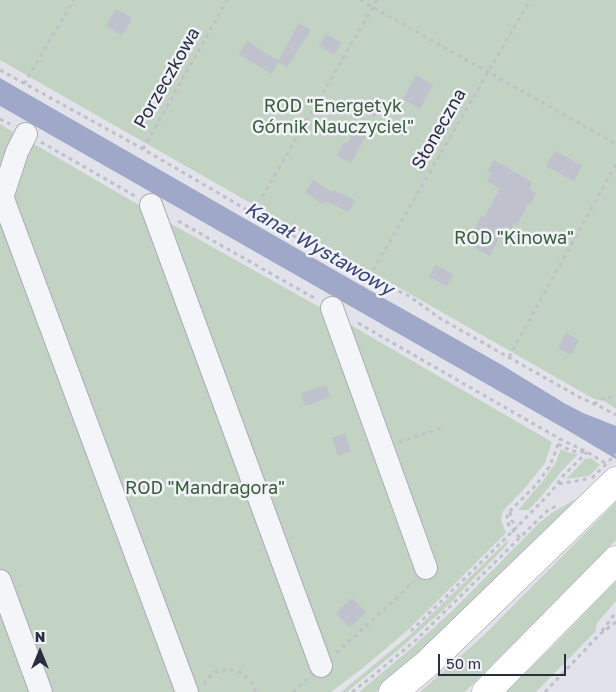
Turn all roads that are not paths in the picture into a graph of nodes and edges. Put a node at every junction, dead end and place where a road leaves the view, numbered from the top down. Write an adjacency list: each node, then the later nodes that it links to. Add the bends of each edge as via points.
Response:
1 (26, 134): 2 (lane, via 16,152)
2 (1, 200): 10 (lane)
3 (151, 205): 9 (lane)
4 (332, 308): 7 (lane)
5 (607, 477): 12 (main road, via 428,663)
6 (616, 560): 13 (main road)
7 (426, 568)
8 (0, 581): 11 (lane)
9 (321, 666)
10 (194, 691)
11 (41, 692)
12 (393, 692)
13 (486, 692)

